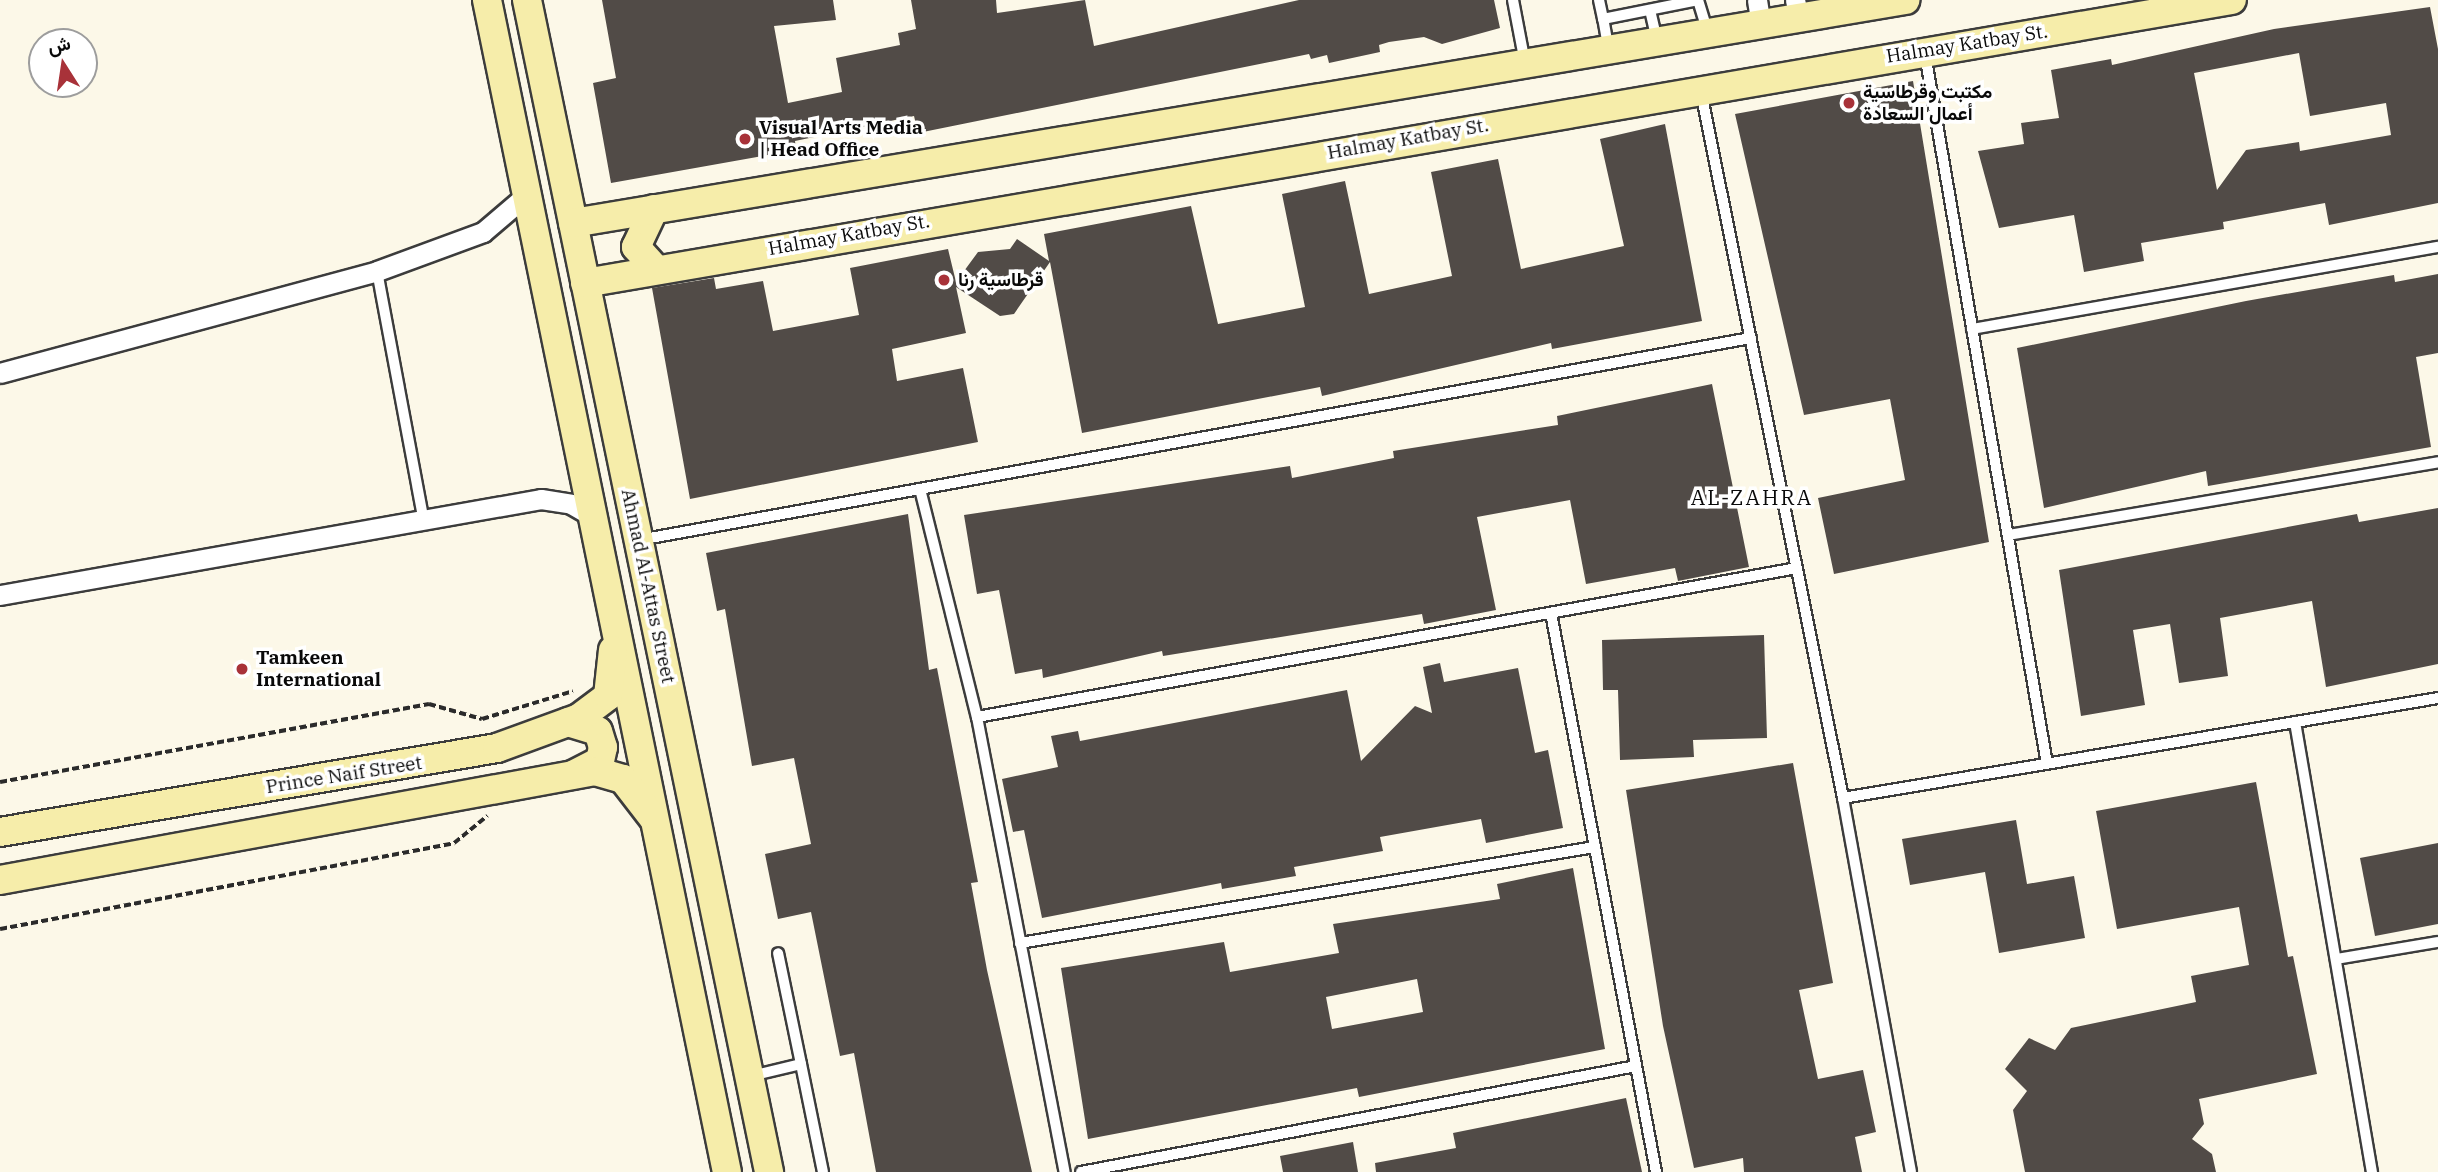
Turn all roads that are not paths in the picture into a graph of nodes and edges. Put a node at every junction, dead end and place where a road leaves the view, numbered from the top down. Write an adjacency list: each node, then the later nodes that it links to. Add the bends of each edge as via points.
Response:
1 (487, 0): 18 (street, Ahmad Al-Attas Street)
2 (527, 0): 20 (street, Ahmad Al-Attas Street)
3 (1513, 0): 16 (lane)
4 (1599, 0): 11 (lane)
5 (1905, 0): 8 (street)
6 (2232, 0): 15 (street, Halmay Katbay St.)
7 (1683, 2): 9 (lane); 12 (lane, via 1701,2)
8 (1797, 9): 10 (street)
9 (1650, 10): 11 (lane); 13 (lane)
10 (1759, 12): 12 (street)
11 (1603, 19): 14 (lane)
12 (1708, 33): 13 (street)
13 (1657, 41): 14 (street)
14 (1609, 49): 16 (street)
15 (1925, 51): 17 (street, Halmay Katbay St.); 25 (lane)
16 (1525, 64): 19 (street)
17 (1701, 88): 22 (street, Halmay Katbay St.); 26 (lane)
18 (530, 192): 23 (street, via 483,232); 31 (street, Ahmad Al-Attas Street)
19 (654, 209): 20 (street); 22 (street, via 636,247)
20 (573, 223): 24 (street, Ahmad Al-Attas Street)
21 (2438, 247): 25 (lane)
22 (656, 269): 24 (street, Halmay Katbay St.)
23 (377, 271): 27 (street); 30 (lane)
24 (585, 283): 33 (street, Ahmad Al-Attas Street)
25 (1972, 328): 32 (lane)
26 (1751, 338): 29 (lane); 34 (lane)
27 (0, 373)
28 (2438, 462): 32 (lane)
29 (920, 489): 33 (lane); 39 (lane)
30 (423, 517): 31 (street, via 541,499); 35 (street)
31 (597, 519): 37 (street, Ahmad Al-Attas Street)
32 (2008, 535): 42 (lane)
33 (639, 540): 55 (street, Ahmad Al-Attas Street)
34 (1797, 568): 36 (lane); 44 (lane)
35 (0, 596)
36 (1551, 613): 39 (lane); 47 (lane)
37 (616, 627): 40 (street, Prince Naif Street, via 608,696); 45 (street, Ahmad Al-Attas Street)
38 (2438, 698): 41 (lane)
39 (977, 718): 50 (lane)
40 (568, 722): 43 (street, via 597,731 603,747 600,761); 46 (street, Prince Naif Street, via 465,755)
41 (2295, 722): 42 (lane); 52 (lane)
42 (2047, 764): 44 (lane)
43 (575, 774): 45 (street, Prince Naif Street, via 595,771 623,779); 48 (street, Prince Naif Street)
44 (1843, 798): 62 (lane)
45 (656, 821): 56 (street, Ahmad Al-Attas Street)
46 (0, 832)
47 (1595, 847): 50 (lane); 54 (lane)
48 (0, 880)
49 (2438, 942): 52 (lane)
50 (1020, 943): 59 (lane)
51 (778, 953): 53 (lane)
52 (2336, 959): 63 (lane)
53 (801, 1064): 55 (lane); 58 (lane)
54 (1636, 1066): 60 (lane); 61 (lane)
55 (750, 1076): 57 (street, Ahmad Al-Attas Street)
56 (727, 1172)
57 (769, 1172)
58 (823, 1172)
59 (1065, 1172)
60 (1081, 1172)
61 (1656, 1172)
62 (1911, 1172)
63 (2372, 1172)

